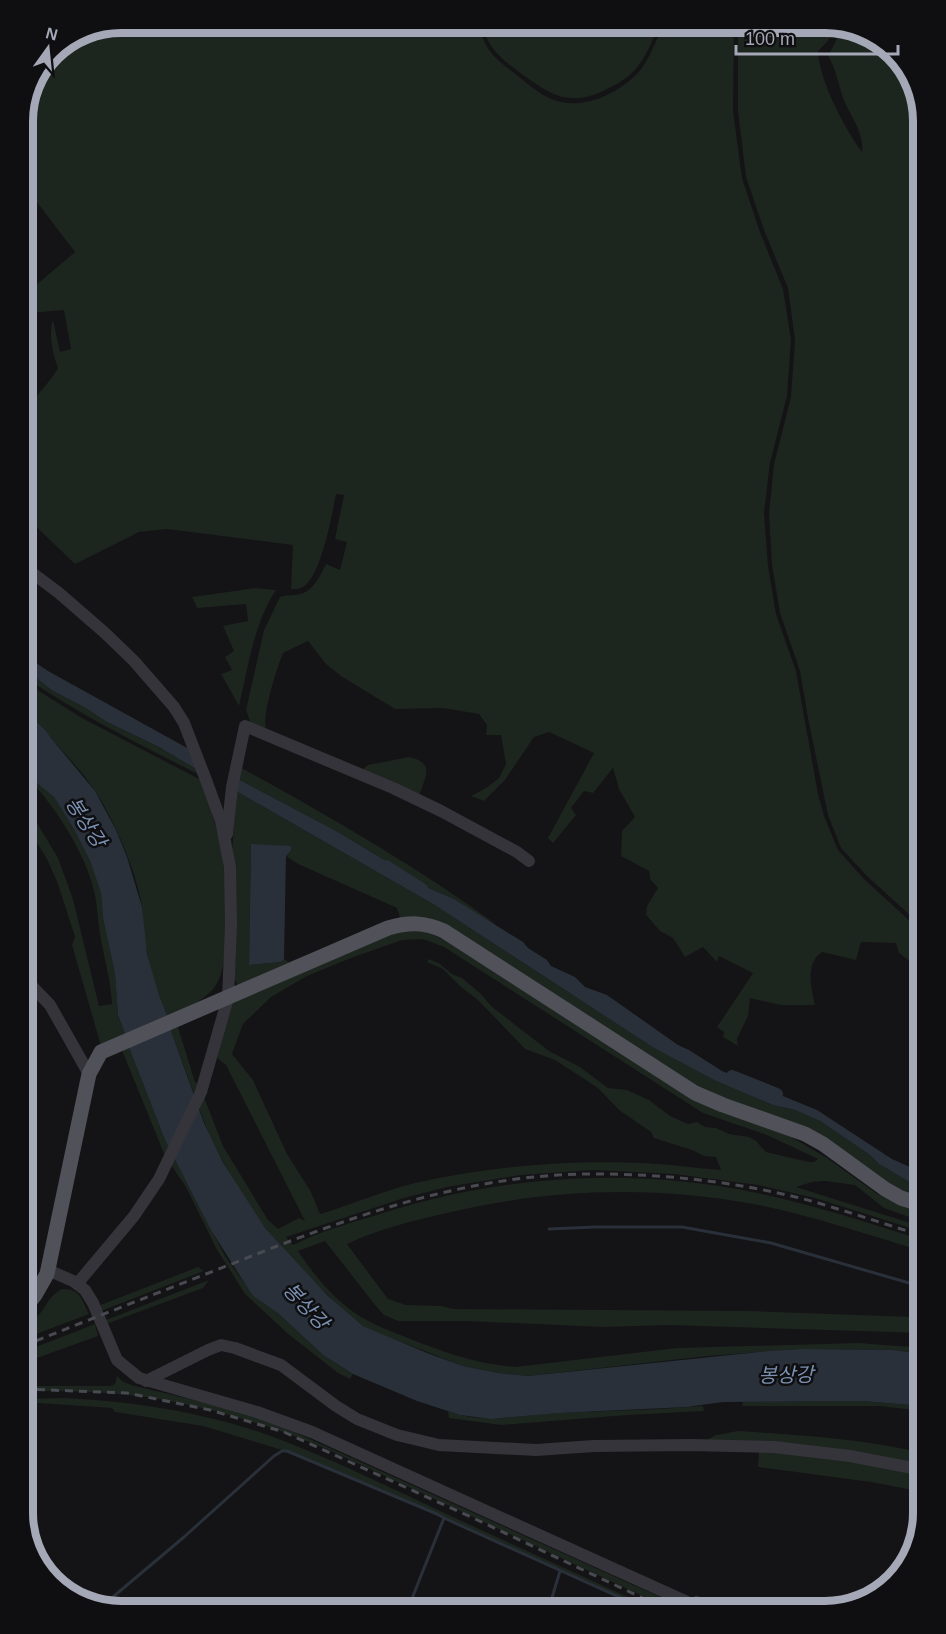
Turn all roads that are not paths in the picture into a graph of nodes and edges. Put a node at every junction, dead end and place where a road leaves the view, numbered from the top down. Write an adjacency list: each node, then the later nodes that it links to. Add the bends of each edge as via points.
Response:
1 (33, 573): 2 (street, via 134,661 174,707 206,780)
2 (226, 844): 3 (street, via 244,726 393,788); 5 (street, via 231,925)
3 (529, 861)
4 (33, 988): 6 (street, via 50,1005)
5 (228, 998): 6 (main road, via 107,1048 96,1058); 7 (main road, via 388,928 424,923 444,931 695,1093 805,1134 885,1189); 9 (street, via 201,1092 169,1160 134,1216)
6 (89, 1074): 8 (main road)
7 (913, 1202)
8 (48, 1270): 9 (street); 10 (main road)
9 (77, 1284): 11 (street, via 93,1304 117,1360)
10 (33, 1296)
11 (146, 1381): 12 (street, via 221,1345 280,1365 357,1419 439,1446 536,1450 594,1446 774,1447); 13 (street, via 312,1432)
12 (913, 1468)
13 (685, 1601)

